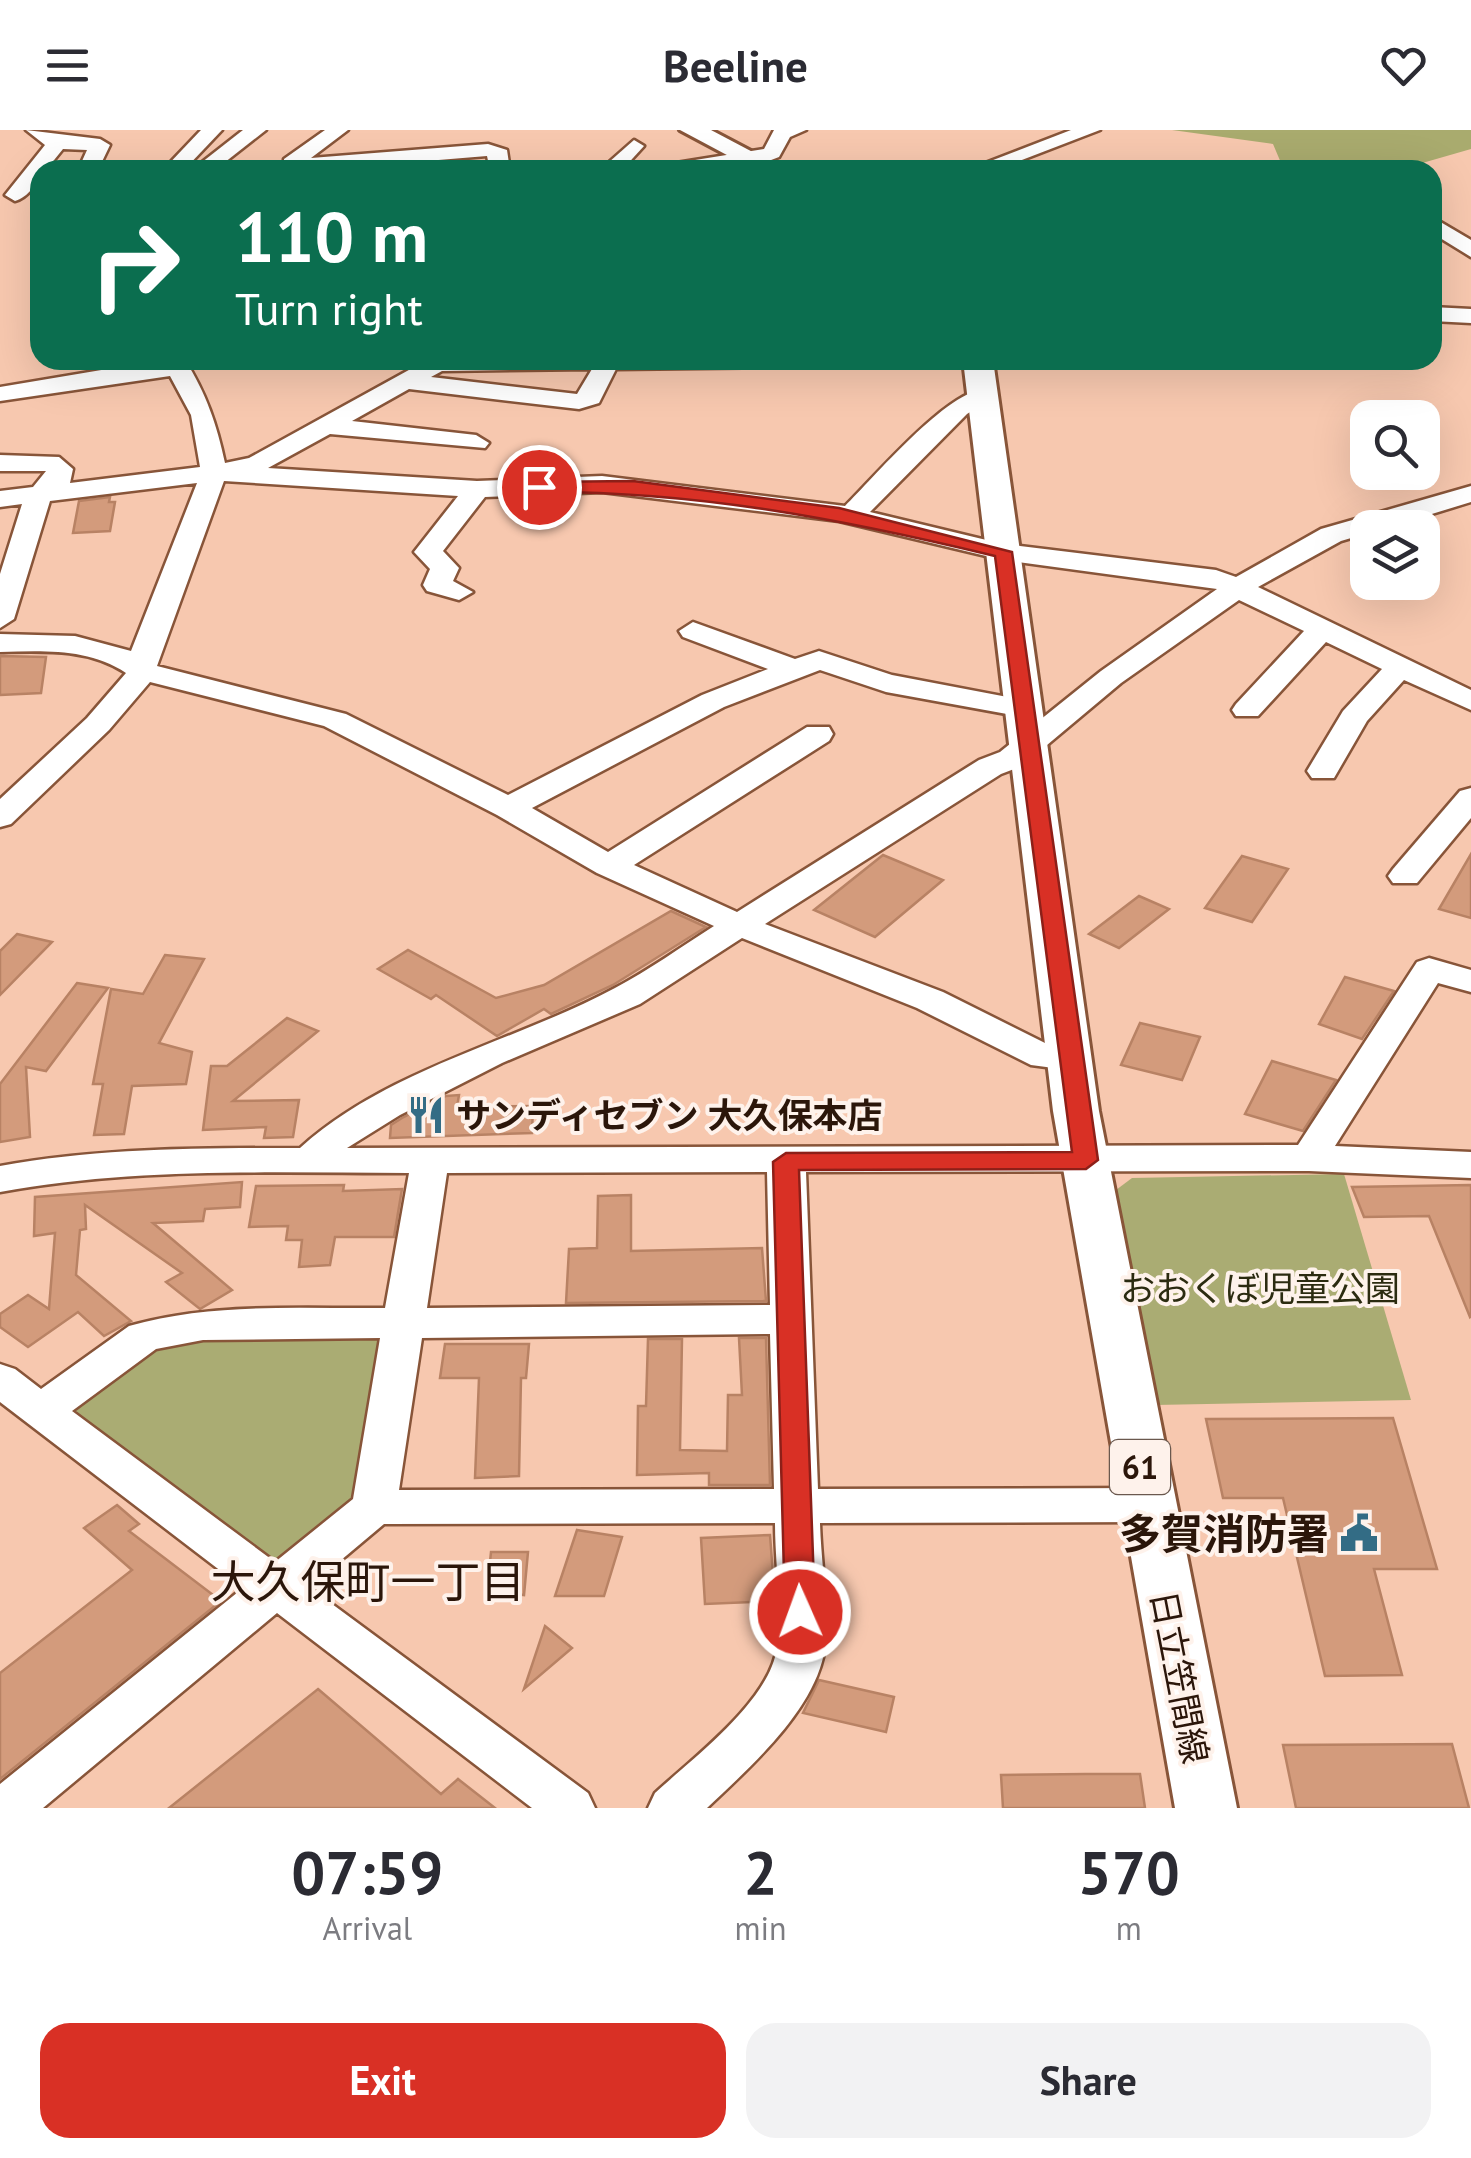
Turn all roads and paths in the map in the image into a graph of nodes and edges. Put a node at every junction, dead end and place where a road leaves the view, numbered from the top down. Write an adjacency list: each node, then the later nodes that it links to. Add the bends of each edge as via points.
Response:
1 (36, 130): 9 (street)
2 (212, 130): 14 (street)
3 (277, 130): 8 (street)
4 (338, 130): 16 (street)
5 (692, 130): 11 (main road)
6 (796, 130): 11 (street, via 783,132 772,153)
7 (1090, 130): 20 (street)
8 (254, 132): 15 (street)
9 (54, 143): 12 (street); 13 (street, via 100,144)
10 (634, 146): 19 (street)
11 (754, 159)
12 (39, 160)
13 (93, 160)
14 (183, 160)
15 (216, 160)
16 (292, 160)
17 (364, 160): 18 (street, via 488,150)
18 (500, 160)
19 (620, 160)
20 (1005, 160)
21 (30, 170): 22 (street)
22 (7, 196)
23 (1442, 230): 24 (street)
24 (1471, 250)
25 (1442, 315): 26 (street)
26 (1471, 316)
27 (140, 370): 33 (street)
28 (178, 370): 37 (street, via 203,415)
29 (423, 370): 32 (street)
30 (604, 370): 32 (street, via 590,398 579,402)
31 (981, 377): 42 (street, via 958,409); 43 (main road, 日立笠間線 / 61)
32 (403, 382): 34 (street)
33 (0, 394)
34 (328, 426): 35 (street); 37 (street, via 257,464)
35 (476, 443)
36 (0, 463): 40 (street, via 50,462 60,469 57,482)
37 (214, 472): 38 (street); 40 (street); 53 (street)
38 (477, 489): 42 (street, via 602,484); 45 (street, via 428,552 445,568 437,586)
39 (1471, 494): 44 (street, via 1331,536)
40 (38, 496): 41 (street); 46 (street)
41 (0, 499)
42 (851, 516): 43 (street)
43 (1003, 552): 44 (street, via 1216,578); 56 (main road, 日立笠間線 / 61)
44 (1238, 587): 48 (street); 56 (street, via 1111,677)
45 (460, 592)
46 (0, 619)
47 (0, 627): 50 (street)
48 (1324, 627): 51 (street); 55 (street)
49 (693, 632): 52 (street)
50 (15, 643): 53 (street, via 99,647 119,652)
51 (1402, 666): 54 (street); 58 (street, via 1354,717)
52 (791, 668): 56 (street, via 818,660); 60 (street, via 630,741)
53 (143, 671): 60 (street, via 335,720); 61 (street, via 98,724)
54 (1471, 701)
55 (1247, 710)
56 (1026, 727): 64 (street); 66 (main road, 日立笠間線 / 61)
57 (818, 734): 62 (street)
58 (1323, 771)
59 (1471, 798): 63 (street)
60 (508, 808): 62 (street)
61 (0, 816)
62 (609, 866): 64 (street)
63 (1406, 876)
64 (742, 926): 66 (street, via 930,1000 1044,1057); 70 (street, via 627,996 387,1106)
65 (1471, 981): 67 (street, via 1429,970)
66 (1069, 1058): 69 (main road, 日立笠間線 / 61)
67 (1309, 1158): 69 (street); 72 (street)
68 (430, 1160): 70 (street); 71 (street); 75 (street)
69 (1086, 1160): 71 (street); 79 (main road, 日立笠間線 / 61)
70 (308, 1161): 73 (street, via 104,1164)
71 (786, 1162): 74 (street)
72 (1471, 1166)
73 (0, 1180)
74 (791, 1319): 75 (street); 78 (street)
75 (406, 1324): 77 (street, via 203,1325 144,1337); 80 (street)
76 (0, 1380): 77 (street)
77 (40, 1411): 81 (street)
78 (796, 1503): 79 (street); 80 (street); 84 (street, via 801,1648 789,1686 764,1721)
79 (1147, 1506): 85 (main road, 日立笠間線 / 61)
80 (374, 1507): 81 (street)
81 (276, 1590): 82 (street); 83 (street)
82 (7, 1808)
83 (570, 1808)
84 (672, 1808)
85 (1206, 1808)

